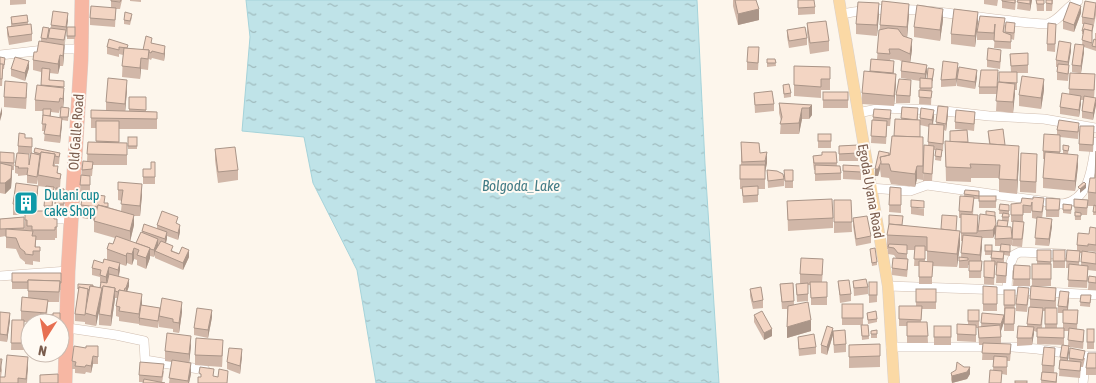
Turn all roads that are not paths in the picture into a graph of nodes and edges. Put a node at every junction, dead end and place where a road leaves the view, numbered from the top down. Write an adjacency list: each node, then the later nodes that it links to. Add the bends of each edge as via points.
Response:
1 (82, 0): 5 (highway, Old Galle Road)
2 (839, 0): 4 (main road, Egoda Uyana Road)
3 (1081, 1): 4 (street, via 1047,24 900,4 872,6)
4 (842, 14): 7 (main road, Egoda Uyana Road)
5 (81, 50): 6 (street, via 53,49); 12 (highway, Old Galle Road)
6 (0, 55)
7 (858, 113): 8 (street, via 882,108 936,110 1044,119); 10 (main road, Egoda Uyana Road)
8 (1096, 128)
9 (1096, 142): 10 (street, via 1087,187 1071,202 1062,204 926,185 910,191)
10 (870, 188): 16 (main road, Egoda Uyana Road)
11 (36, 219): 12 (street)
12 (71, 219): 14 (highway, Old Galle Road)
13 (1077, 255): 17 (street, via 1020,252 1014,255 1008,270)
14 (68, 271): 15 (street); 19 (highway, Old Galle Road)
15 (0, 276)
16 (888, 286): 17 (street); 21 (main road, Egoda Uyana Road)
17 (1007, 290): 18 (street)
18 (1096, 295)
19 (68, 313)
20 (70, 328): 24 (street, via 144,341 145,360)
21 (891, 347): 22 (street, via 1037,348); 26 (main road, Egoda Uyana Road)
22 (1091, 356): 27 (street)
23 (66, 363): 25 (highway, Old Galle Road)
24 (205, 370)
25 (65, 383)
26 (894, 383)
27 (1083, 383)

